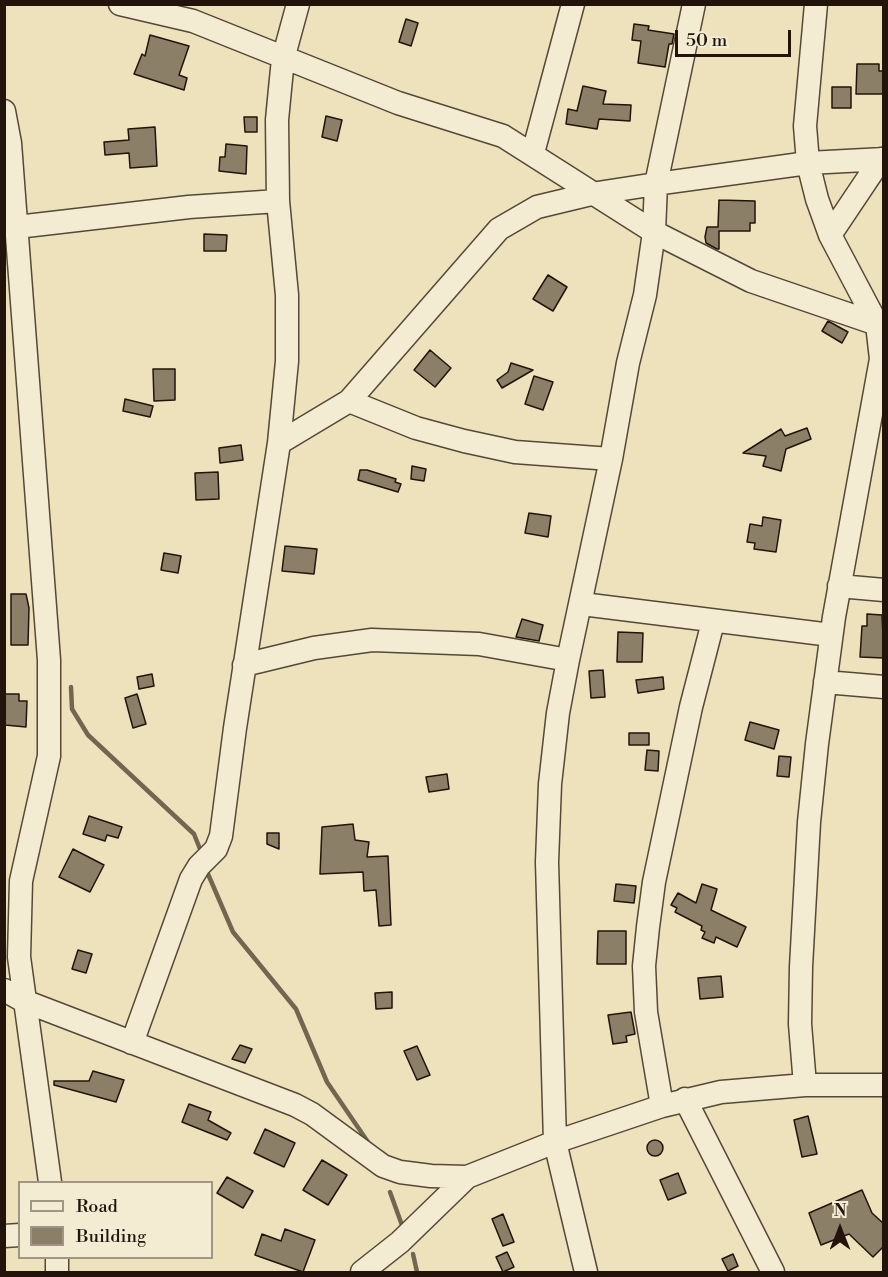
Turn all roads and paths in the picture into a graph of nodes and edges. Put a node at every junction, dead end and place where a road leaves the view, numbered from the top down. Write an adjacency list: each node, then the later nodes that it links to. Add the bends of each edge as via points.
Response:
1 (120, 4): 6 (street, via 193,21)
2 (297, 4): 6 (street)
3 (573, 4): 8 (street)
4 (694, 4): 11 (street)
5 (816, 4): 10 (street, via 805,126)
6 (283, 59): 8 (street, via 398,103 503,136); 13 (street, via 277,120)
7 (4, 111): 14 (street)
8 (533, 153): 12 (street)
9 (883, 159): 10 (street); 16 (street, via 854,195)
10 (808, 164): 11 (street); 16 (street)
11 (656, 184): 12 (street); 15 (street)
12 (591, 194): 15 (street); 19 (street, via 537,207 499,229)
13 (278, 201): 14 (street); 20 (street, via 287,295 287,361)
14 (17, 227): 31 (street, via 49,660 49,756 21,880)
15 (654, 232): 17 (street, via 751,281); 21 (street)
16 (830, 235): 17 (street)
17 (877, 324): 18 (street)
18 (883, 358): 22 (street)
19 (349, 401): 20 (street); 21 (street, via 416,428 464,441 515,452)
20 (279, 443): 28 (street)
21 (611, 459): 24 (street)
22 (839, 586): 23 (street); 26 (street)
23 (884, 590)
24 (582, 604): 25 (street); 27 (street)
25 (713, 622): 26 (street); 36 (street, via 691,707 648,927 644,966 646,1011)
26 (831, 635): 29 (street)
27 (568, 660): 28 (street, via 488,645 372,640 315,648); 37 (street, via 550,784 547,862)
28 (244, 665): 32 (street, via 221,836 216,849 191,879)
29 (825, 682): 30 (street); 33 (street, via 809,822 801,967)
30 (884, 687)
31 (14, 996): 32 (street); 39 (street)
32 (132, 1043): 38 (street, via 295,1105 390,1170)
33 (805, 1085): 34 (street); 35 (street)
34 (884, 1085)
35 (685, 1099): 36 (street); 42 (street)
36 (662, 1106): 37 (street)
37 (555, 1142): 38 (street); 41 (street)
38 (467, 1177): 40 (street, via 400,1242)
39 (50, 1181)
40 (362, 1272)
41 (586, 1272)
42 (773, 1272)

